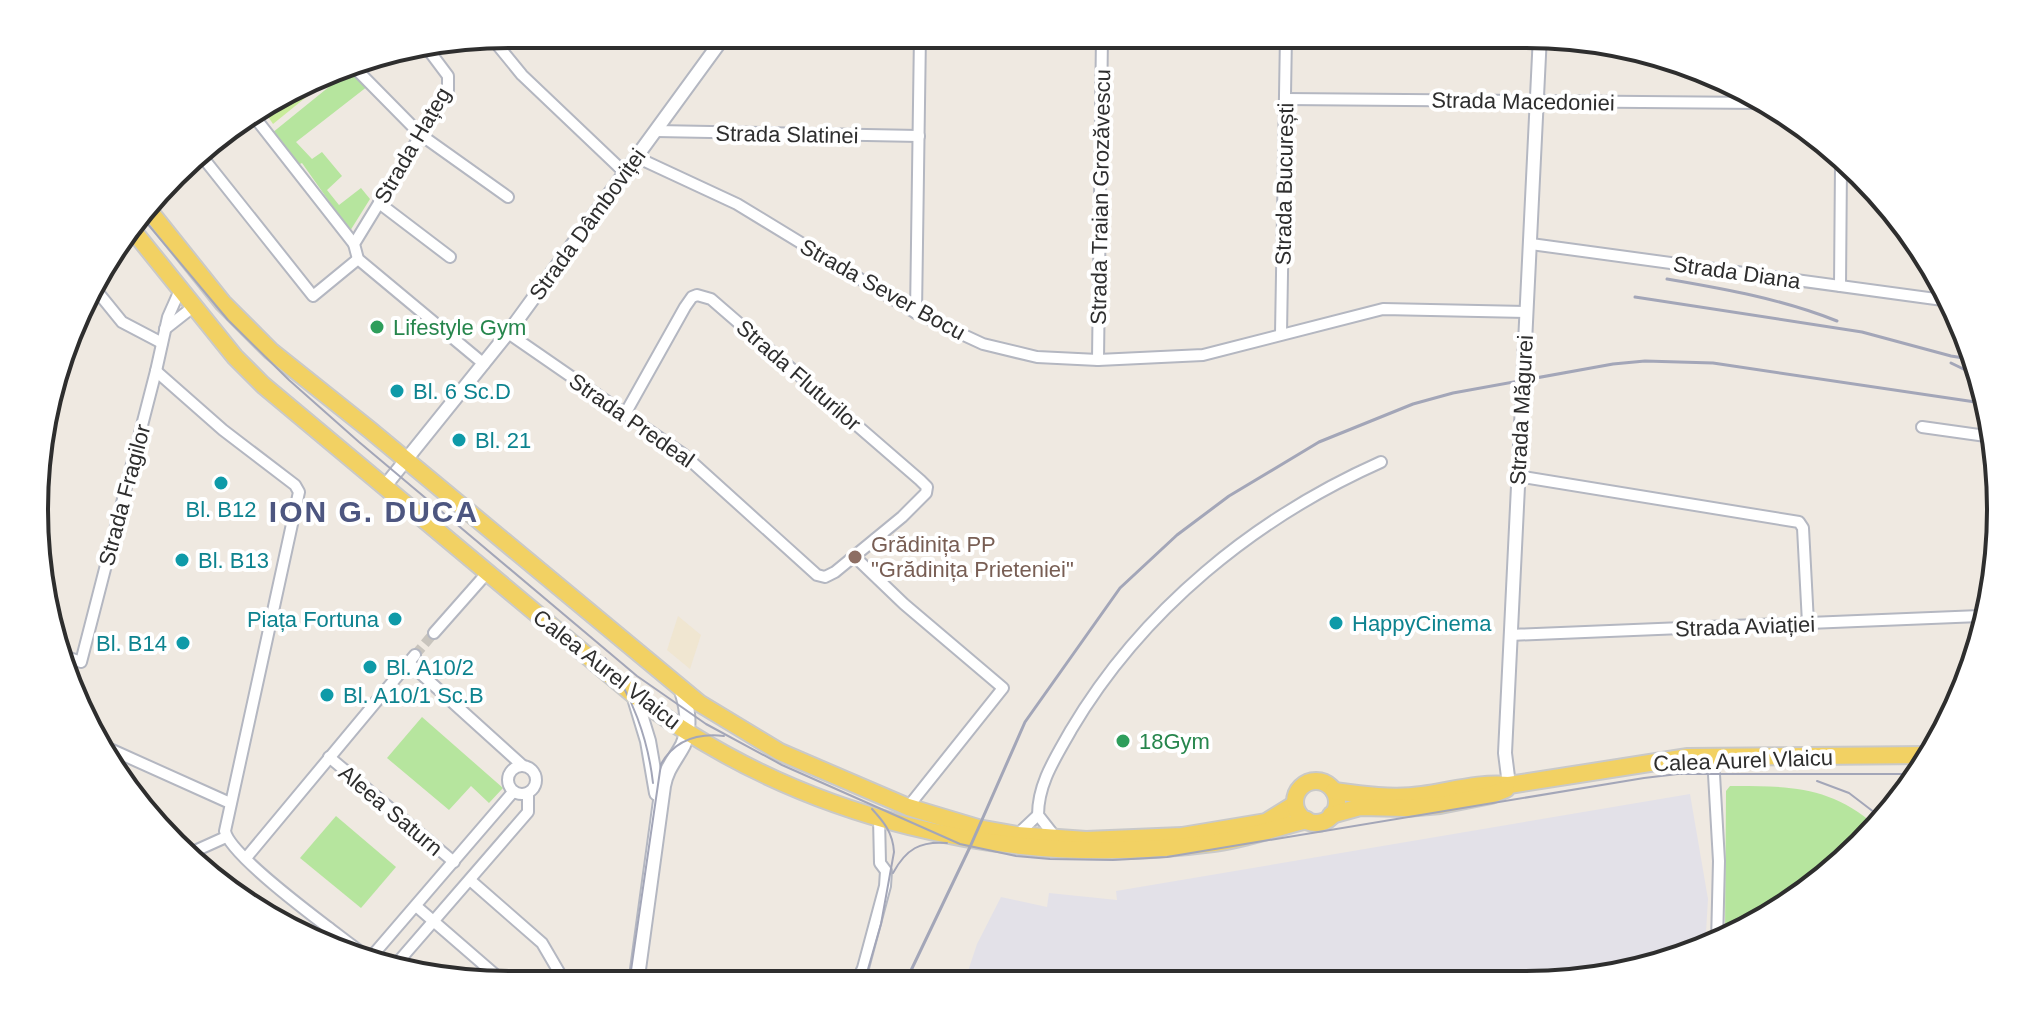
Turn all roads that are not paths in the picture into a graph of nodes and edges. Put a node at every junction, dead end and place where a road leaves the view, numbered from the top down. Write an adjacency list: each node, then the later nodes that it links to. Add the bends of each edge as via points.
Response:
1 (502, 48): 18 (street, via 522,75)
2 (716, 48): 13 (street, Strada Dâmboviței)
3 (920, 48): 15 (street)
4 (1102, 48): 39 (street, Strada Traian Grozăvescu)
5 (1286, 48): 9 (street, Strada București)
6 (1540, 48): 10 (street, Strada Măgurei)
7 (432, 55): 14 (street, Strada Hațeg, via 449,80)
8 (359, 73): 14 (street)
9 (1285, 99): 10 (street, Strada Macedoniei); 37 (street, Strada București)
10 (1539, 101): 11 (street, Strada Macedoniei); 25 (street, Strada Măgurei)
11 (1743, 103)
12 (259, 122): 24 (street)
13 (656, 131): 15 (street, Strada Slatinei); 16 (street, Strada Dâmboviței)
14 (421, 135): 20 (street); 21 (street, Strada Hațeg)
15 (919, 136): 34 (street)
16 (636, 157): 18 (street, Strada Dâmboviței); 34 (street, Strada Sever Bocu, via 737,204)
17 (206, 162): 27 (street, via 313,296)
18 (624, 172): 36 (street, Strada Dâmboviței)
19 (1841, 173): 28 (street)
20 (508, 197)
21 (379, 203): 24 (street, Strada Hațeg); 26 (street)
22 (154, 216): 45 (main road, Calea Aurel Vlaicu, via 223,303 271,351)
23 (138, 236): 29 (main road, Calea Aurel Vlaicu)
24 (354, 244): 27 (street)
25 (1531, 244): 28 (street, Strada Diana); 33 (street, Strada Măgurei)
26 (450, 257)
27 (358, 259): 40 (street)
28 (1840, 286): 31 (street, Strada Diana)
29 (180, 290): 32 (main road, Calea Aurel Vlaicu); 35 (street, Strada Fragilor)
30 (101, 296): 38 (street, via 122,322)
31 (1936, 299)
32 (193, 307): 35 (street); 48 (main road, Calea Aurel Vlaicu, via 256,379)
33 (1526, 312): 37 (street, Strada Sever Bocu, via 1383,309); 47 (street, Strada Măgurei)
34 (916, 313): 39 (street, Strada Sever Bocu, via 1011,352)
35 (165, 329): 38 (street, Strada Fragilor)
36 (508, 333): 40 (street, Strada Dâmboviței); 42 (street, Strada Predeal)
37 (1281, 334): 39 (street, Strada Sever Bocu, via 1213,354)
38 (162, 343): 41 (street, Strada Fragilor)
39 (1098, 360)
40 (484, 364): 45 (street, Strada Dâmboviței)
41 (156, 371): 56 (street, Strada Fragilor, via 81,662); 69 (street, via 299,492)
42 (625, 414): 49 (street, Strada Fluturilor, via 692,297 711,299 925,484 925,495); 51 (street, Strada Predeal, via 683,454)
43 (1922, 427): 44 (street)
44 (1981, 435)
45 (406, 460): 48 (street, Strada Dâmboviței); 57 (main road, Calea Aurel Vlaicu)
46 (1381, 462): 73 (street, via 1260,529 1154,622 1076,723 1041,789)
47 (1517, 476): 53 (street, via 1799,522); 55 (street, Strada Măgurei)
48 (385, 486): 50 (main road, Calea Aurel Vlaicu)
49 (855, 557): 51 (street, Strada Fluturilor); 72 (street, via 1003,688)
50 (487, 573): 54 (street); 58 (main road, Calea Aurel Vlaicu)
51 (823, 577)
52 (1974, 616): 53 (street, Strada Aviației)
53 (1808, 623): 55 (street, Strada Aviației)
54 (434, 633)
55 (1510, 635): 65 (street, Strada Măgurei, via 1505,753)
56 (72, 659)
57 (681, 688): 59 (main road); 72 (main road, Calea Aurel Vlaicu, via 780,752)
58 (634, 695): 59 (main road, Calea Aurel Vlaicu); 71 (main road)
59 (687, 732): 71 (main road, via 668,767); 75 (main road, Calea Aurel Vlaicu, via 780,783)
60 (118, 753): 69 (street)
61 (1916, 755): 63 (main road, Calea Aurel Vlaicu)
62 (329, 757): 64 (street, Aleea Saturn, via 412,659); 81 (street, Aleea Saturn); 82 (street, Aleea Saturn)
63 (1713, 757): 65 (main road, Calea Aurel Vlaicu, via 1653,761); 87 (street)
64 (523, 766): 67 (street, via 508,775); 68 (street, via 536,776)
65 (1509, 785): 66 (main road, Calea Aurel Vlaicu, via 1409,796); 74 (main road, Calea Aurel Vlaicu, via 1502,792 1440,805 1360,807)
66 (1334, 791): 70 (main road, Calea Aurel Vlaicu, via 1322,782 1311,782 1298,790); 74 (main road, via 1337,804)
67 (513, 792): 68 (street); 82 (street, Aleea Saturn)
68 (528, 793): 83 (street, via 528,812)
69 (230, 803): 78 (street)
70 (1295, 804): 76 (main road); 79 (main road, Calea Aurel Vlaicu, via 1266,822 1237,829 1154,838)
71 (659, 805): 94 (main road)
72 (908, 807): 77 (main road, Calea Aurel Vlaicu)
73 (1038, 815): 77 (street); 79 (street)
74 (1331, 815): 76 (main road, Calea Aurel Vlaicu, via 1318,822)
75 (879, 818): 76 (main road, Calea Aurel Vlaicu, via 1018,848 1088,851 1214,843); 95 (street, via 880,863 886,871)
76 (1307, 820)
77 (1017, 835): 79 (main road, Calea Aurel Vlaicu)
78 (226, 837): 80 (street); 81 (street)
79 (1057, 839)
80 (198, 850)
81 (246, 858): 86 (street)
82 (454, 862): 84 (street, Aleea Saturn)
83 (470, 880): 85 (street); 93 (street, via 542,943)
84 (416, 906): 85 (street); 90 (street, Aleea Saturn)
85 (434, 922): 91 (street); 92 (street)
86 (329, 928): 88 (street); 89 (street)
87 (1717, 929)
88 (325, 932)
89 (347, 941)
90 (376, 951)
91 (402, 958)
92 (490, 970)
93 (558, 971)
94 (638, 971)
95 (862, 971)

